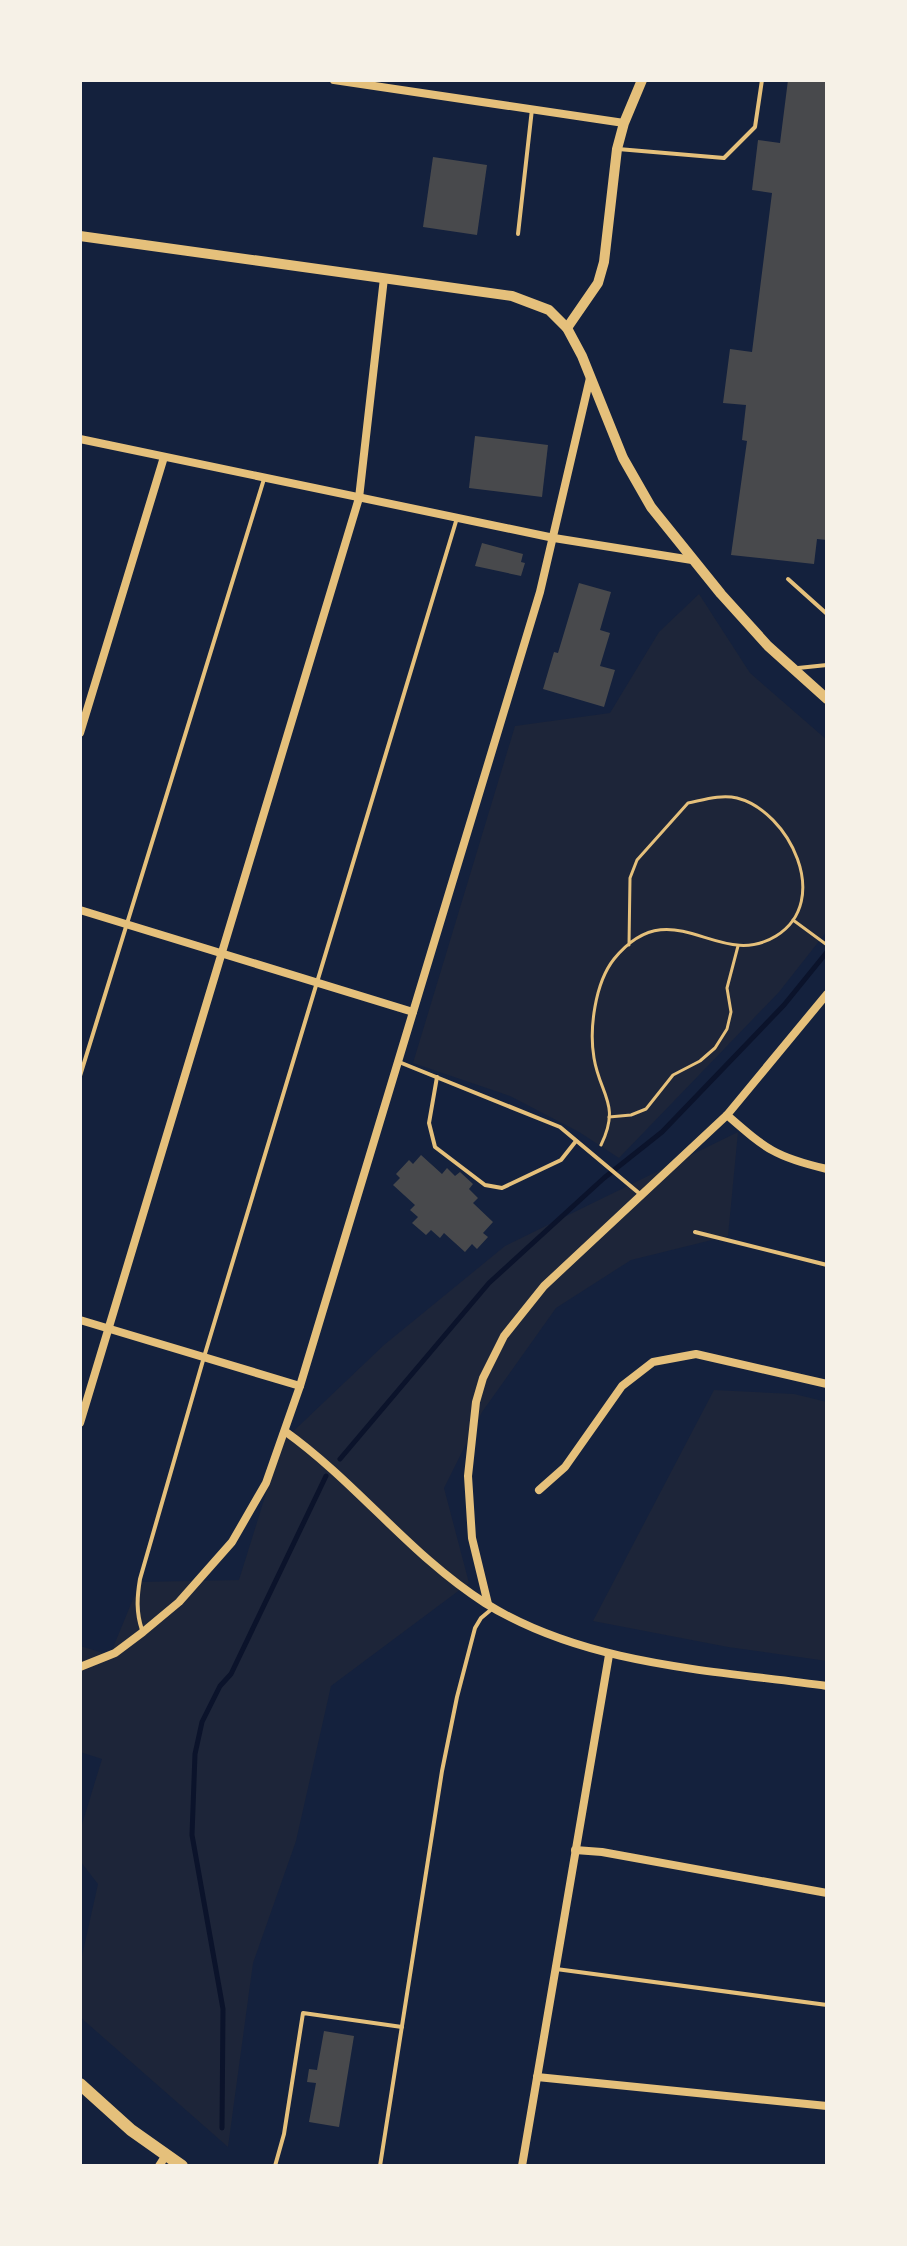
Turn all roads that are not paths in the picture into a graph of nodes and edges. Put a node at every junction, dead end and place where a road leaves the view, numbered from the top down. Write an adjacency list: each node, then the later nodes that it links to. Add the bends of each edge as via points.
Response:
1 (334, 80): 4 (street)
2 (642, 80): 5 (street)
3 (762, 80): 6 (lane, via 755,127 724,158)
4 (532, 109): 5 (street); 7 (lane)
5 (624, 123): 6 (street)
6 (617, 149): 10 (street, via 604,262 598,283)
7 (518, 234)
8 (80, 236): 9 (street)
9 (384, 278): 10 (street, via 512,296 549,310); 15 (street)
10 (567, 328): 11 (street)
11 (590, 378): 17 (street); 18 (street, via 640,489)
12 (80, 439): 13 (street)
13 (164, 457): 14 (street); 24 (street)
14 (265, 478): 15 (street); 26 (lane)
15 (359, 498): 16 (street); 27 (street)
16 (457, 518): 17 (street); 28 (lane)
17 (554, 538): 18 (street); 30 (street)
18 (692, 560): 22 (street)
19 (788, 579): 20 (lane)
20 (827, 614)
21 (827, 665): 22 (lane)
22 (790, 667): 23 (street)
23 (827, 699)
24 (80, 733)
25 (80, 910): 26 (street)
26 (127, 924): 27 (street); 32 (lane)
27 (220, 953): 28 (street); 41 (street)
28 (317, 983): 30 (street); 42 (lane)
29 (827, 994): 34 (street)
30 (413, 1012): 31 (street)
31 (399, 1062): 33 (lane); 44 (street)
32 (80, 1076)
33 (437, 1077): 35 (lane, via 560,1127); 35 (lane, via 429,1123 435,1147 485,1185 502,1188 561,1160)
34 (727, 1115): 36 (street, via 770,1151); 37 (street)
35 (577, 1140): 37 (lane)
36 (827, 1169)
37 (641, 1195): 48 (street, via 544,1286 513,1322 483,1378 473,1418 469,1520)
38 (695, 1232): 39 (lane)
39 (827, 1265)
40 (80, 1320): 41 (street)
41 (108, 1328): 42 (street); 45 (street)
42 (204, 1357): 44 (street); 49 (lane, via 140,1579 138,1617)
43 (827, 1384): 47 (street, via 696,1354 653,1362 622,1386 565,1467)
44 (300, 1386): 46 (street)
45 (80, 1423)
46 (286, 1432): 48 (street, via 437,1565); 49 (street, via 266,1483 232,1542 179,1602)
47 (539, 1490)
48 (491, 1605): 50 (street, via 534,1628); 57 (lane, via 475,1628 457,1697)
49 (143, 1632): 51 (street, via 115,1653)
50 (609, 1655): 52 (street); 53 (street)
51 (80, 1667)
52 (827, 1686)
53 (575, 1850): 54 (street); 55 (street)
54 (827, 1893)
55 (556, 1969): 56 (lane); 58 (street)
56 (827, 2005)
57 (402, 2027): 63 (lane, via 303,2013); 64 (lane)
58 (537, 2077): 60 (street); 65 (street)
59 (80, 2084): 61 (main road)
60 (827, 2106)
61 (162, 2160): 62 (main road)
62 (182, 2166)
63 (275, 2166)
64 (380, 2166)
65 (522, 2166)

